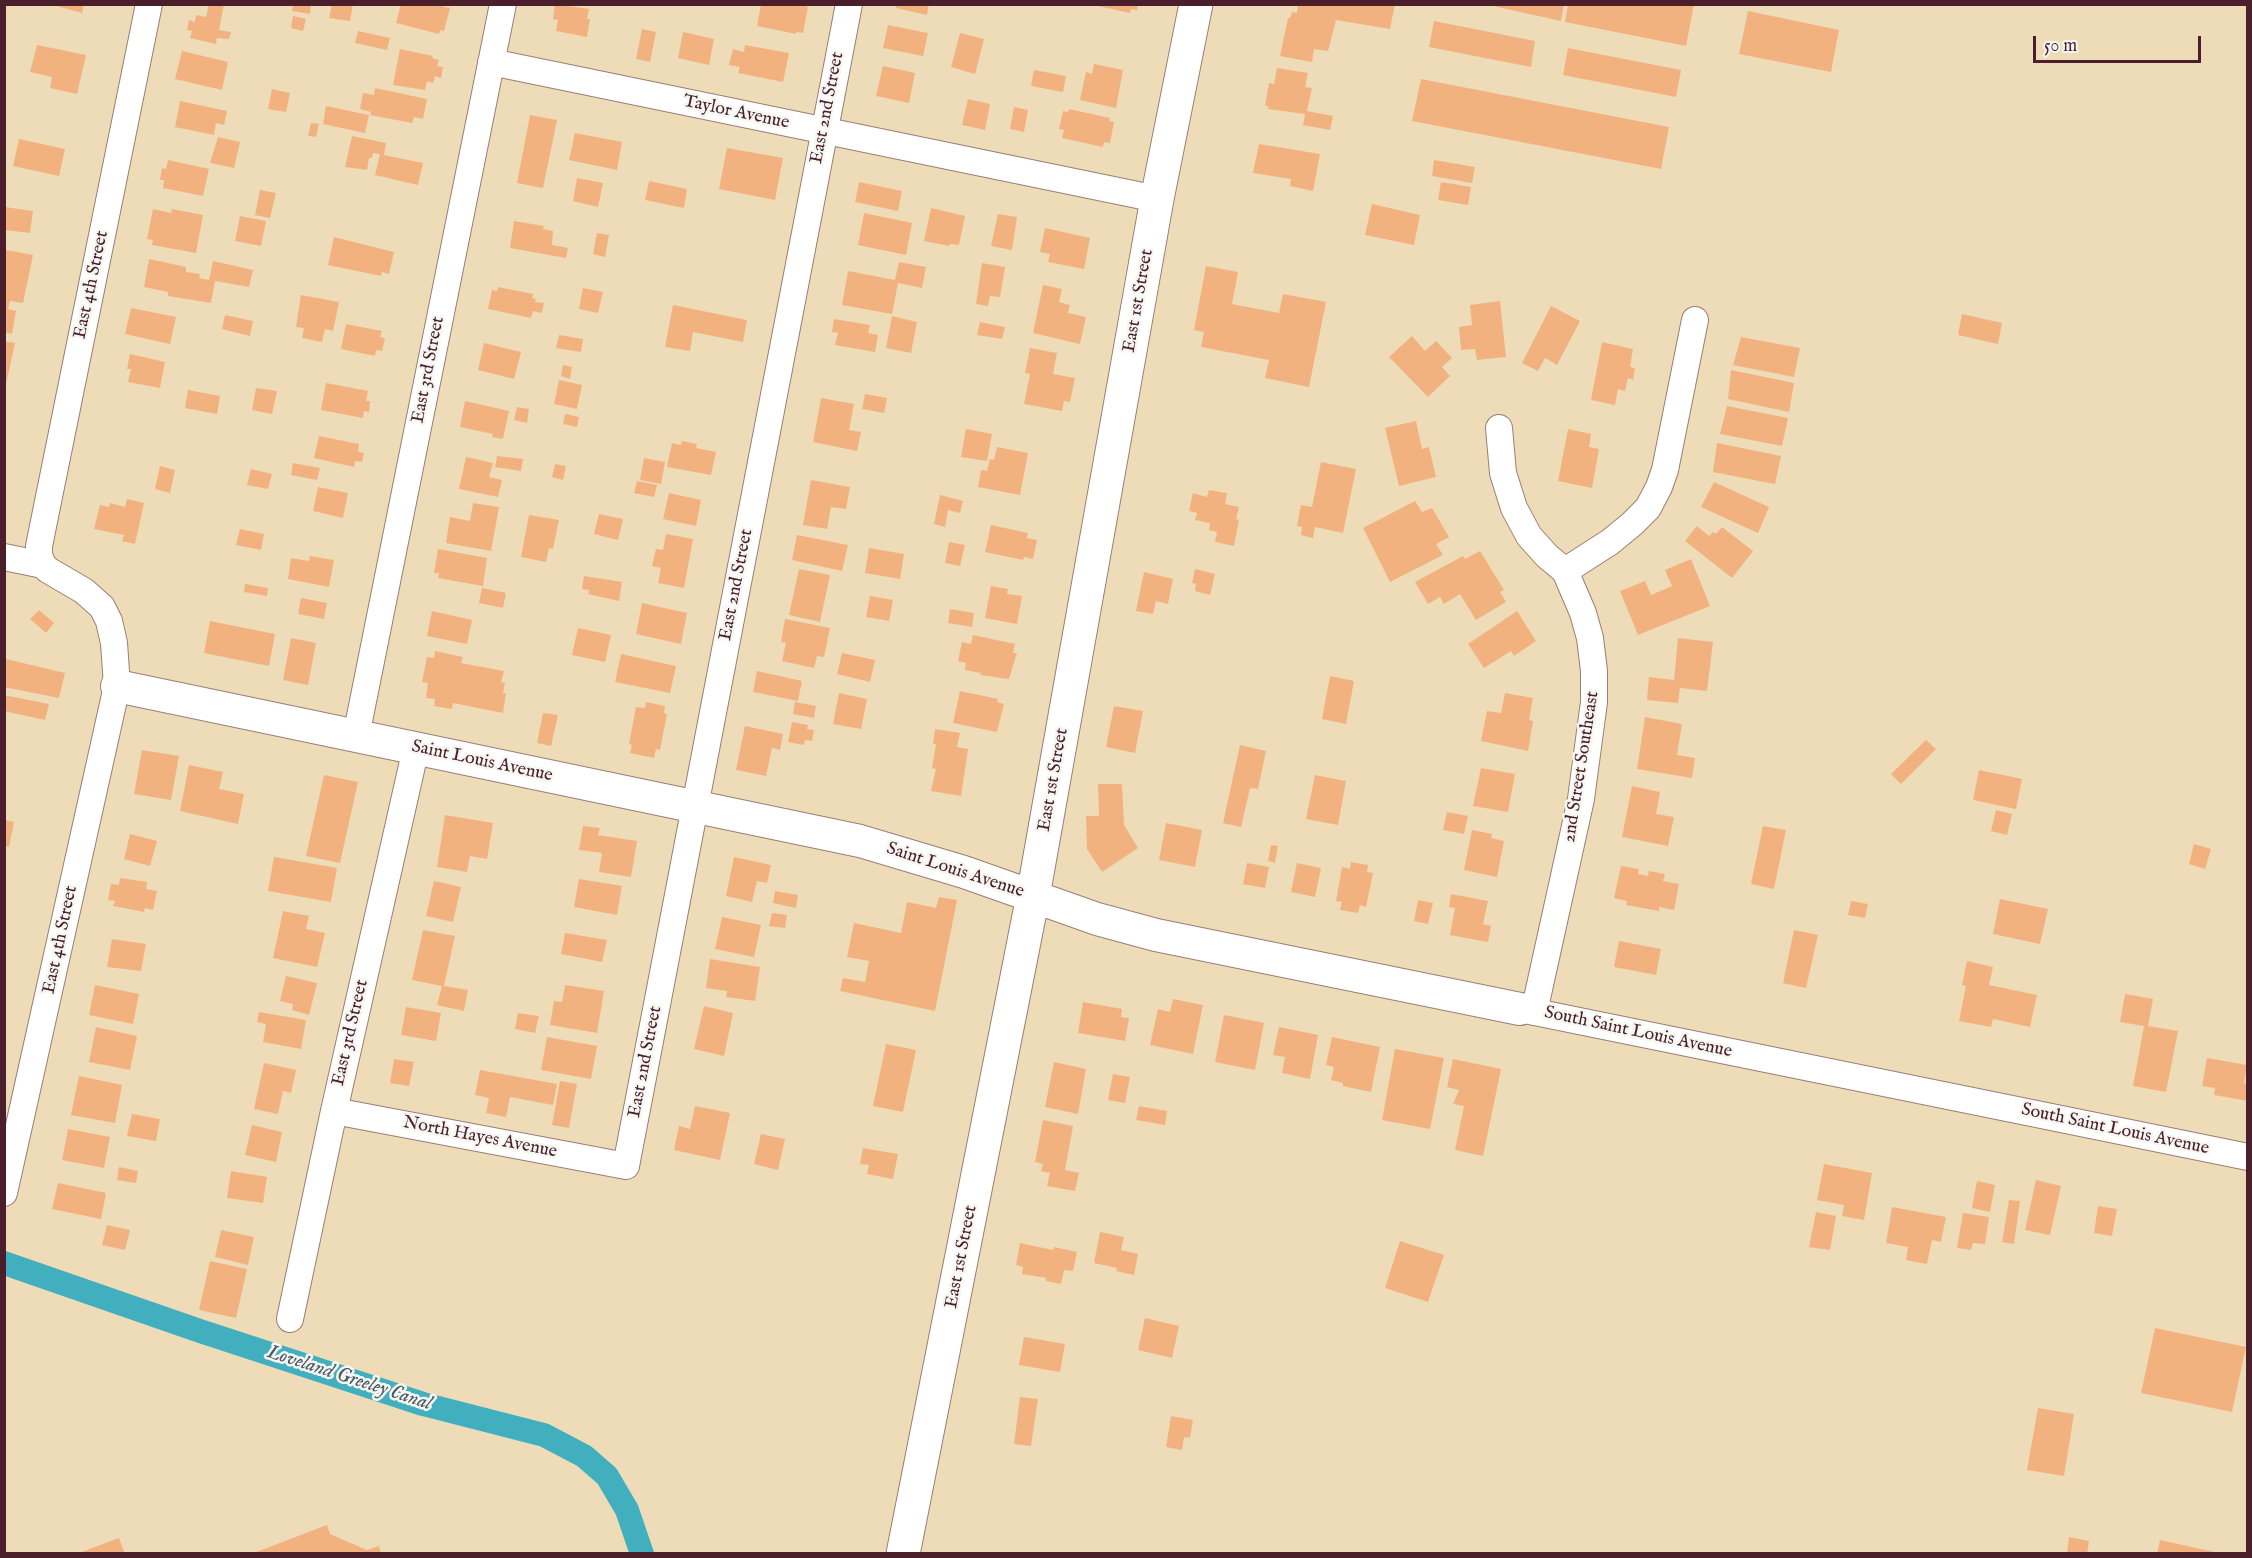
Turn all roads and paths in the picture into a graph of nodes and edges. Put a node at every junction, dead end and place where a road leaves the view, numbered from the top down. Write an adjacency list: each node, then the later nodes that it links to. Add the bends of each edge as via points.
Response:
1 (149, 4): 11 (street, East 4th Street, via 39,546)
2 (503, 4): 5 (street, East 3rd Street)
3 (849, 4): 6 (street, East 2nd Street)
4 (1196, 4): 7 (main road, East 1st Street)
5 (491, 62): 6 (street, Taylor Avenue); 14 (street, East 3rd Street)
6 (823, 132): 7 (street, Taylor Avenue); 16 (street, East 2nd Street)
7 (1158, 199): 17 (main road, East 1st Street)
8 (1695, 320): 12 (street, via 1659,487 1648,508 1632,524)
9 (1499, 428): 12 (street, via 1503,473 1514,508 1529,536)
10 (4, 557): 11 (street)
11 (43, 565): 13 (street, via 102,607 114,643)
12 (1565, 571): 18 (street, 2nd Street Southeast, via 1590,638 1594,702 1581,799)
13 (117, 686): 14 (street, Saint Louis Avenue); 22 (street, East 4th Street)
14 (356, 736): 15 (street, Saint Louis Avenue)
15 (416, 748): 16 (street, Saint Louis Avenue); 19 (street, East 3rd Street)
16 (695, 806): 17 (street, Saint Louis Avenue, via 860,841); 21 (street, East 2nd Street)
17 (1033, 896): 18 (street, South Saint Louis Avenue, via 1156,935); 24 (main road, East 1st Street)
18 (1527, 1010): 20 (street, South Saint Louis Avenue)
19 (334, 1110): 21 (street, North Hayes Avenue); 23 (street, East 3rd Street)
20 (2247, 1157)
21 (626, 1166)
22 (4, 1193)
23 (290, 1320)
24 (903, 1554)

